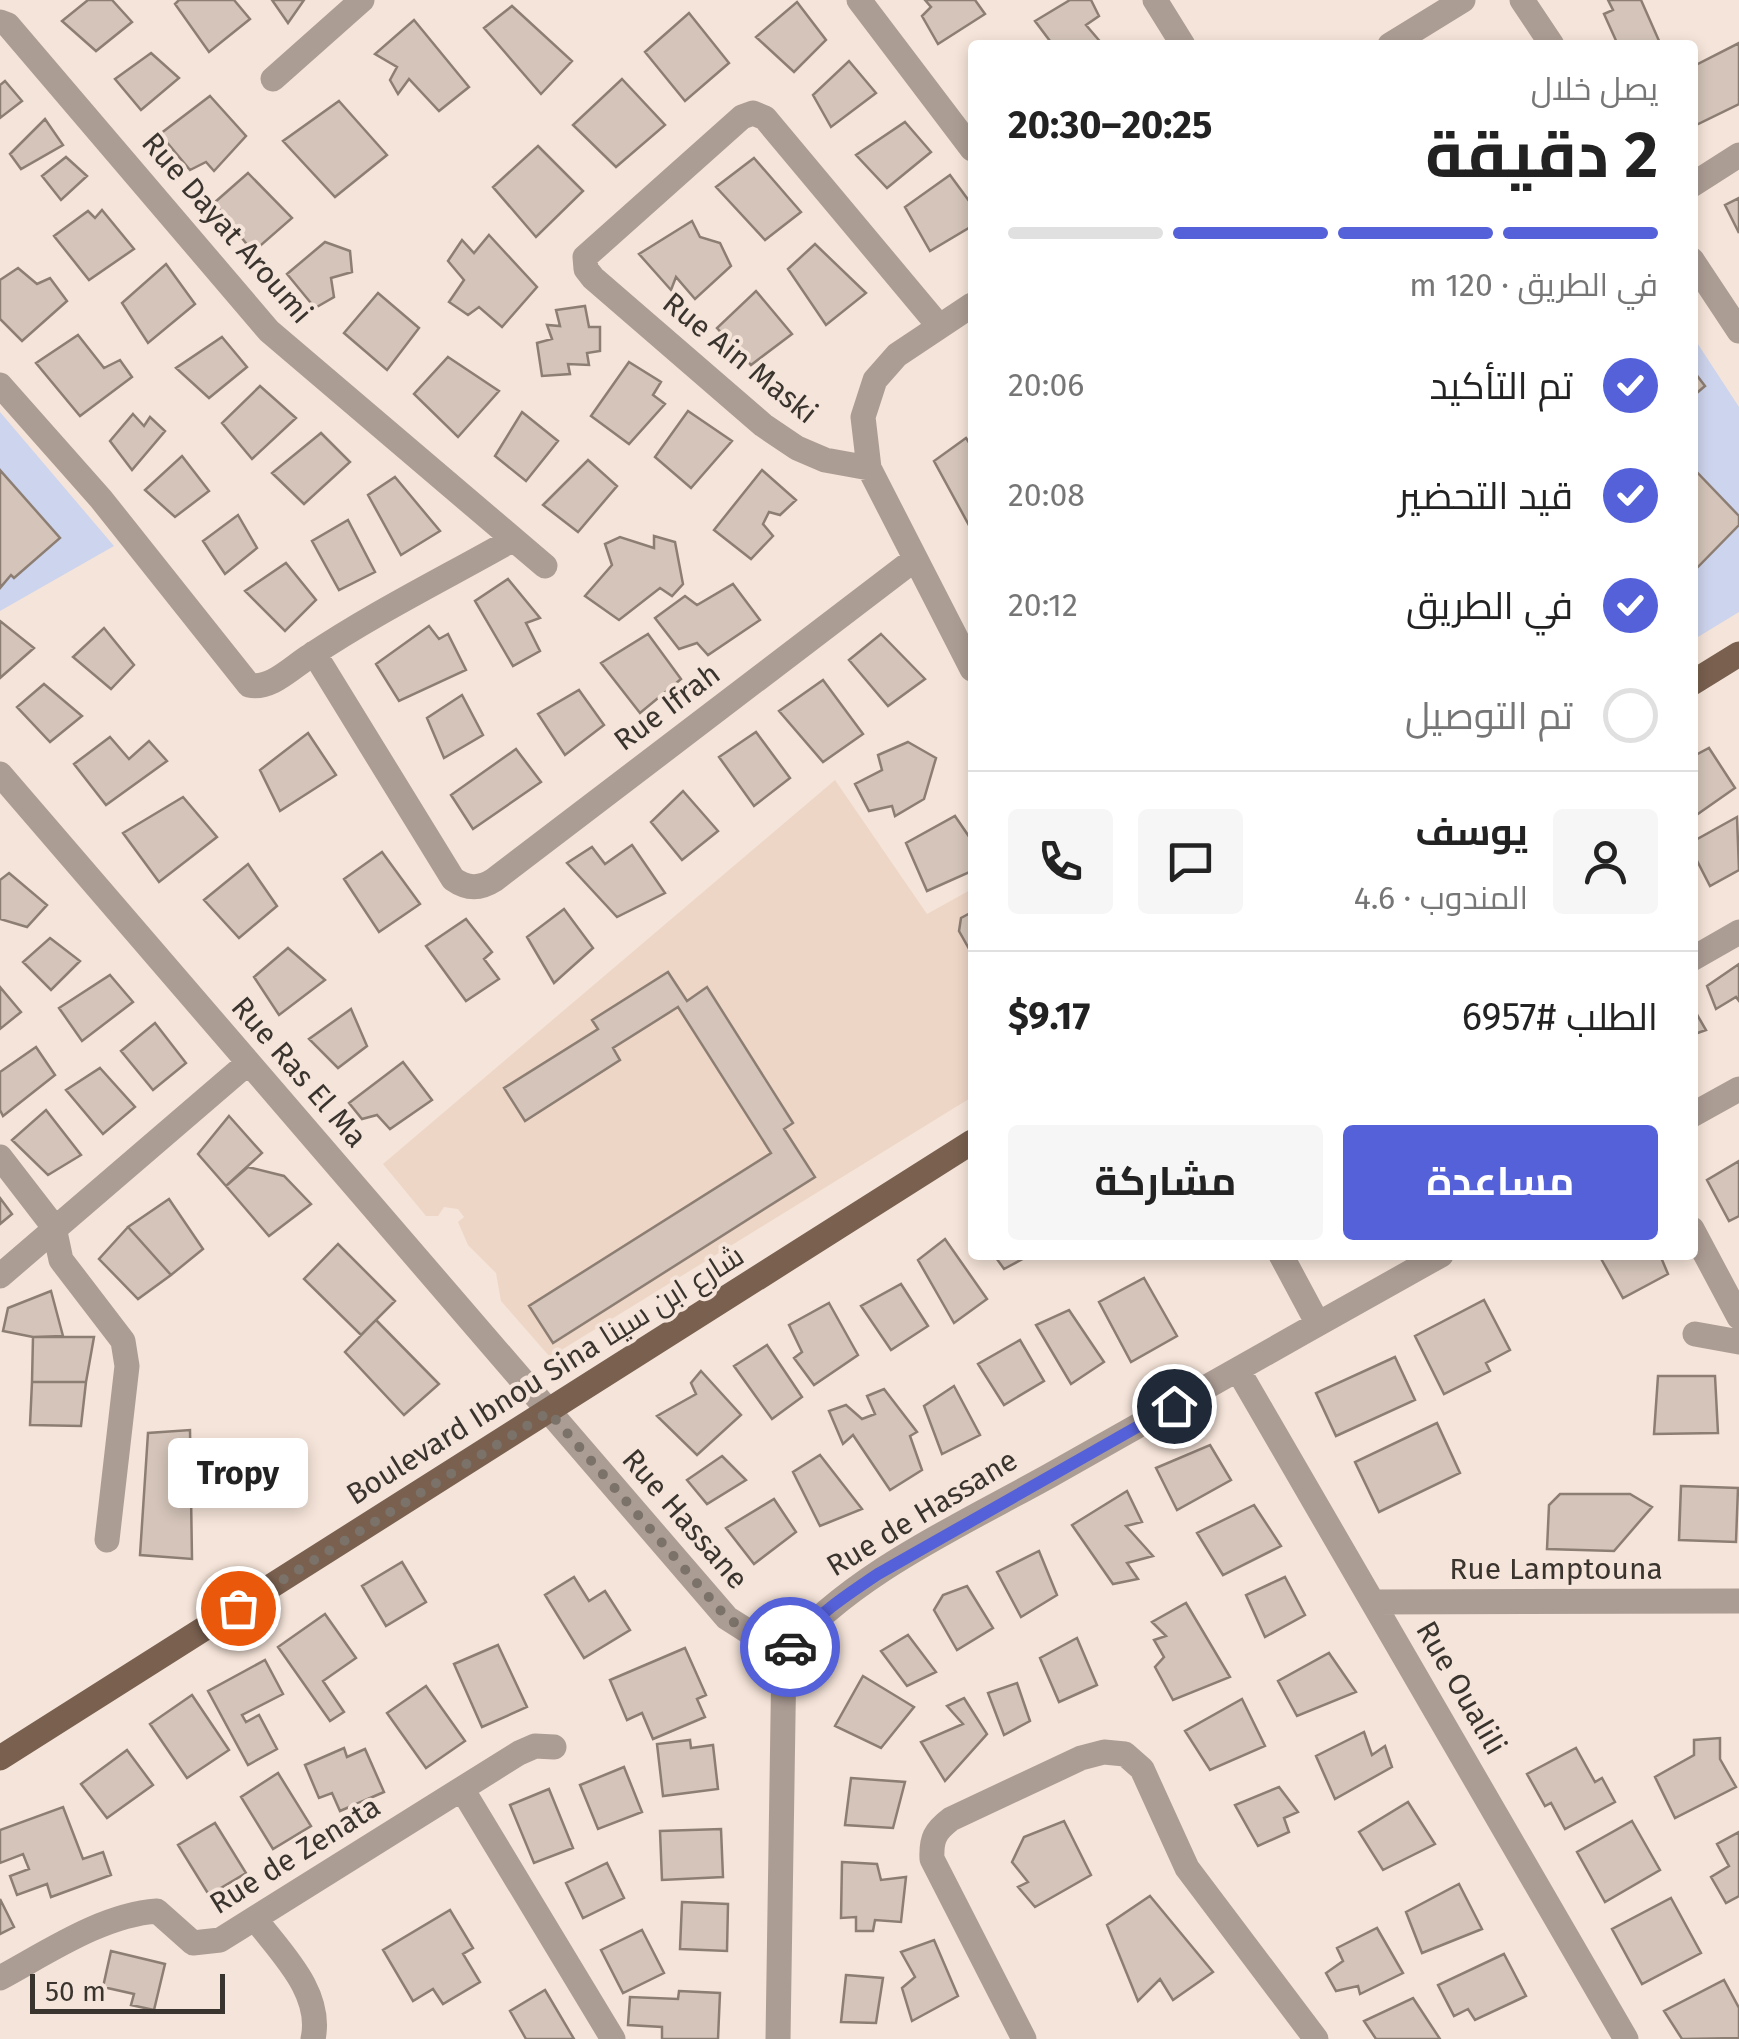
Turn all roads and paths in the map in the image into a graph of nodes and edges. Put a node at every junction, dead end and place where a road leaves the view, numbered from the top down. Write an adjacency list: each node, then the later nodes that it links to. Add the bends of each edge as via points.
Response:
1 (362, 0): 10 (street)
2 (859, 0): 11 (street)
3 (1155, 0): 7 (street)
4 (1463, 0): 8 (street)
5 (1522, 0): 9 (street)
6 (0, 22): 20 (street, Rue Dayat Aroumi, via 269,331)
7 (1180, 40)
8 (1398, 40)
9 (1549, 40)
10 (273, 79)
11 (968, 144)
12 (1739, 155): 13 (street)
13 (1698, 181)
14 (1698, 269): 17 (street)
15 (968, 308): 16 (street)
16 (939, 326): 19 (street, via 896,355 875,380 863,417); 19 (street, Rue Ain Maski, via 765,118 753,113 586,256 586,269 763,425 825,460)
17 (1739, 331)
18 (0, 385): 23 (street, via 249,685 269,683)
19 (869, 468): 21 (street)
20 (512, 540): 22 (street, Rue Dayat Aroumi); 23 (street)
21 (916, 559): 23 (street, Rue Ifrah, via 494,880 473,888 453,879); 25 (street)
22 (545, 566)
23 (314, 653)
24 (1739, 654): 26 (main road)
25 (968, 661)
26 (1698, 679)
27 (0, 774): 30 (street, Rue Ras El Ma)
28 (1739, 932): 29 (street)
29 (1698, 956)
30 (248, 1063): 35 (street); 45 (street, Rue Ras El Ma)
31 (1739, 1089): 32 (street)
32 (1698, 1112)
33 (968, 1145): 45 (main road, Boulevard Ibnou Sina شارع ابن سينا)
34 (0, 1157): 35 (street)
35 (54, 1227): 39 (street); 46 (street, via 61,1260 123,1341 127,1366)
36 (1698, 1240): 40 (street)
37 (1284, 1260): 41 (street)
38 (1432, 1260): 41 (street, Rue de Hassane)
39 (0, 1276)
40 (1739, 1317)
41 (1318, 1324): 44 (street, Rue de Hassane)
42 (1695, 1334): 43 (street)
43 (1739, 1342)
44 (1238, 1370): 48 (street, Rue Oualili); 49 (street, Rue de Hassane, via 878,1574 820,1615)
45 (549, 1412): 49 (street, Rue Hassane, via 727,1618); 51 (main road, Boulevard Ibnou Sina شارع ابن سينا)
46 (108, 1540)
47 (1739, 1600): 48 (street, Rue Lamptouna)
48 (1373, 1602): 60 (street, Rue Oualili)
49 (784, 1654): 57 (street)
50 (554, 1747): 52 (street, Rue de Zenata, via 519,1753)
51 (0, 1758)
52 (462, 1789): 53 (street, Rue de Zenata); 56 (street)
53 (256, 1920): 54 (street, Rue de Zenata, via 220,1940 193,1943 157,1911 141,1912); 55 (street, via 305,1989 316,2019)
54 (0, 1978)
55 (314, 2039)
56 (613, 2039)
57 (778, 2039)
58 (1024, 2039): 59 (street, via 932,1860 931,1842 951,1820 1104,1752 1125,1754 1142,1769 1186,1868)
59 (1316, 2039)
60 (1626, 2039)

